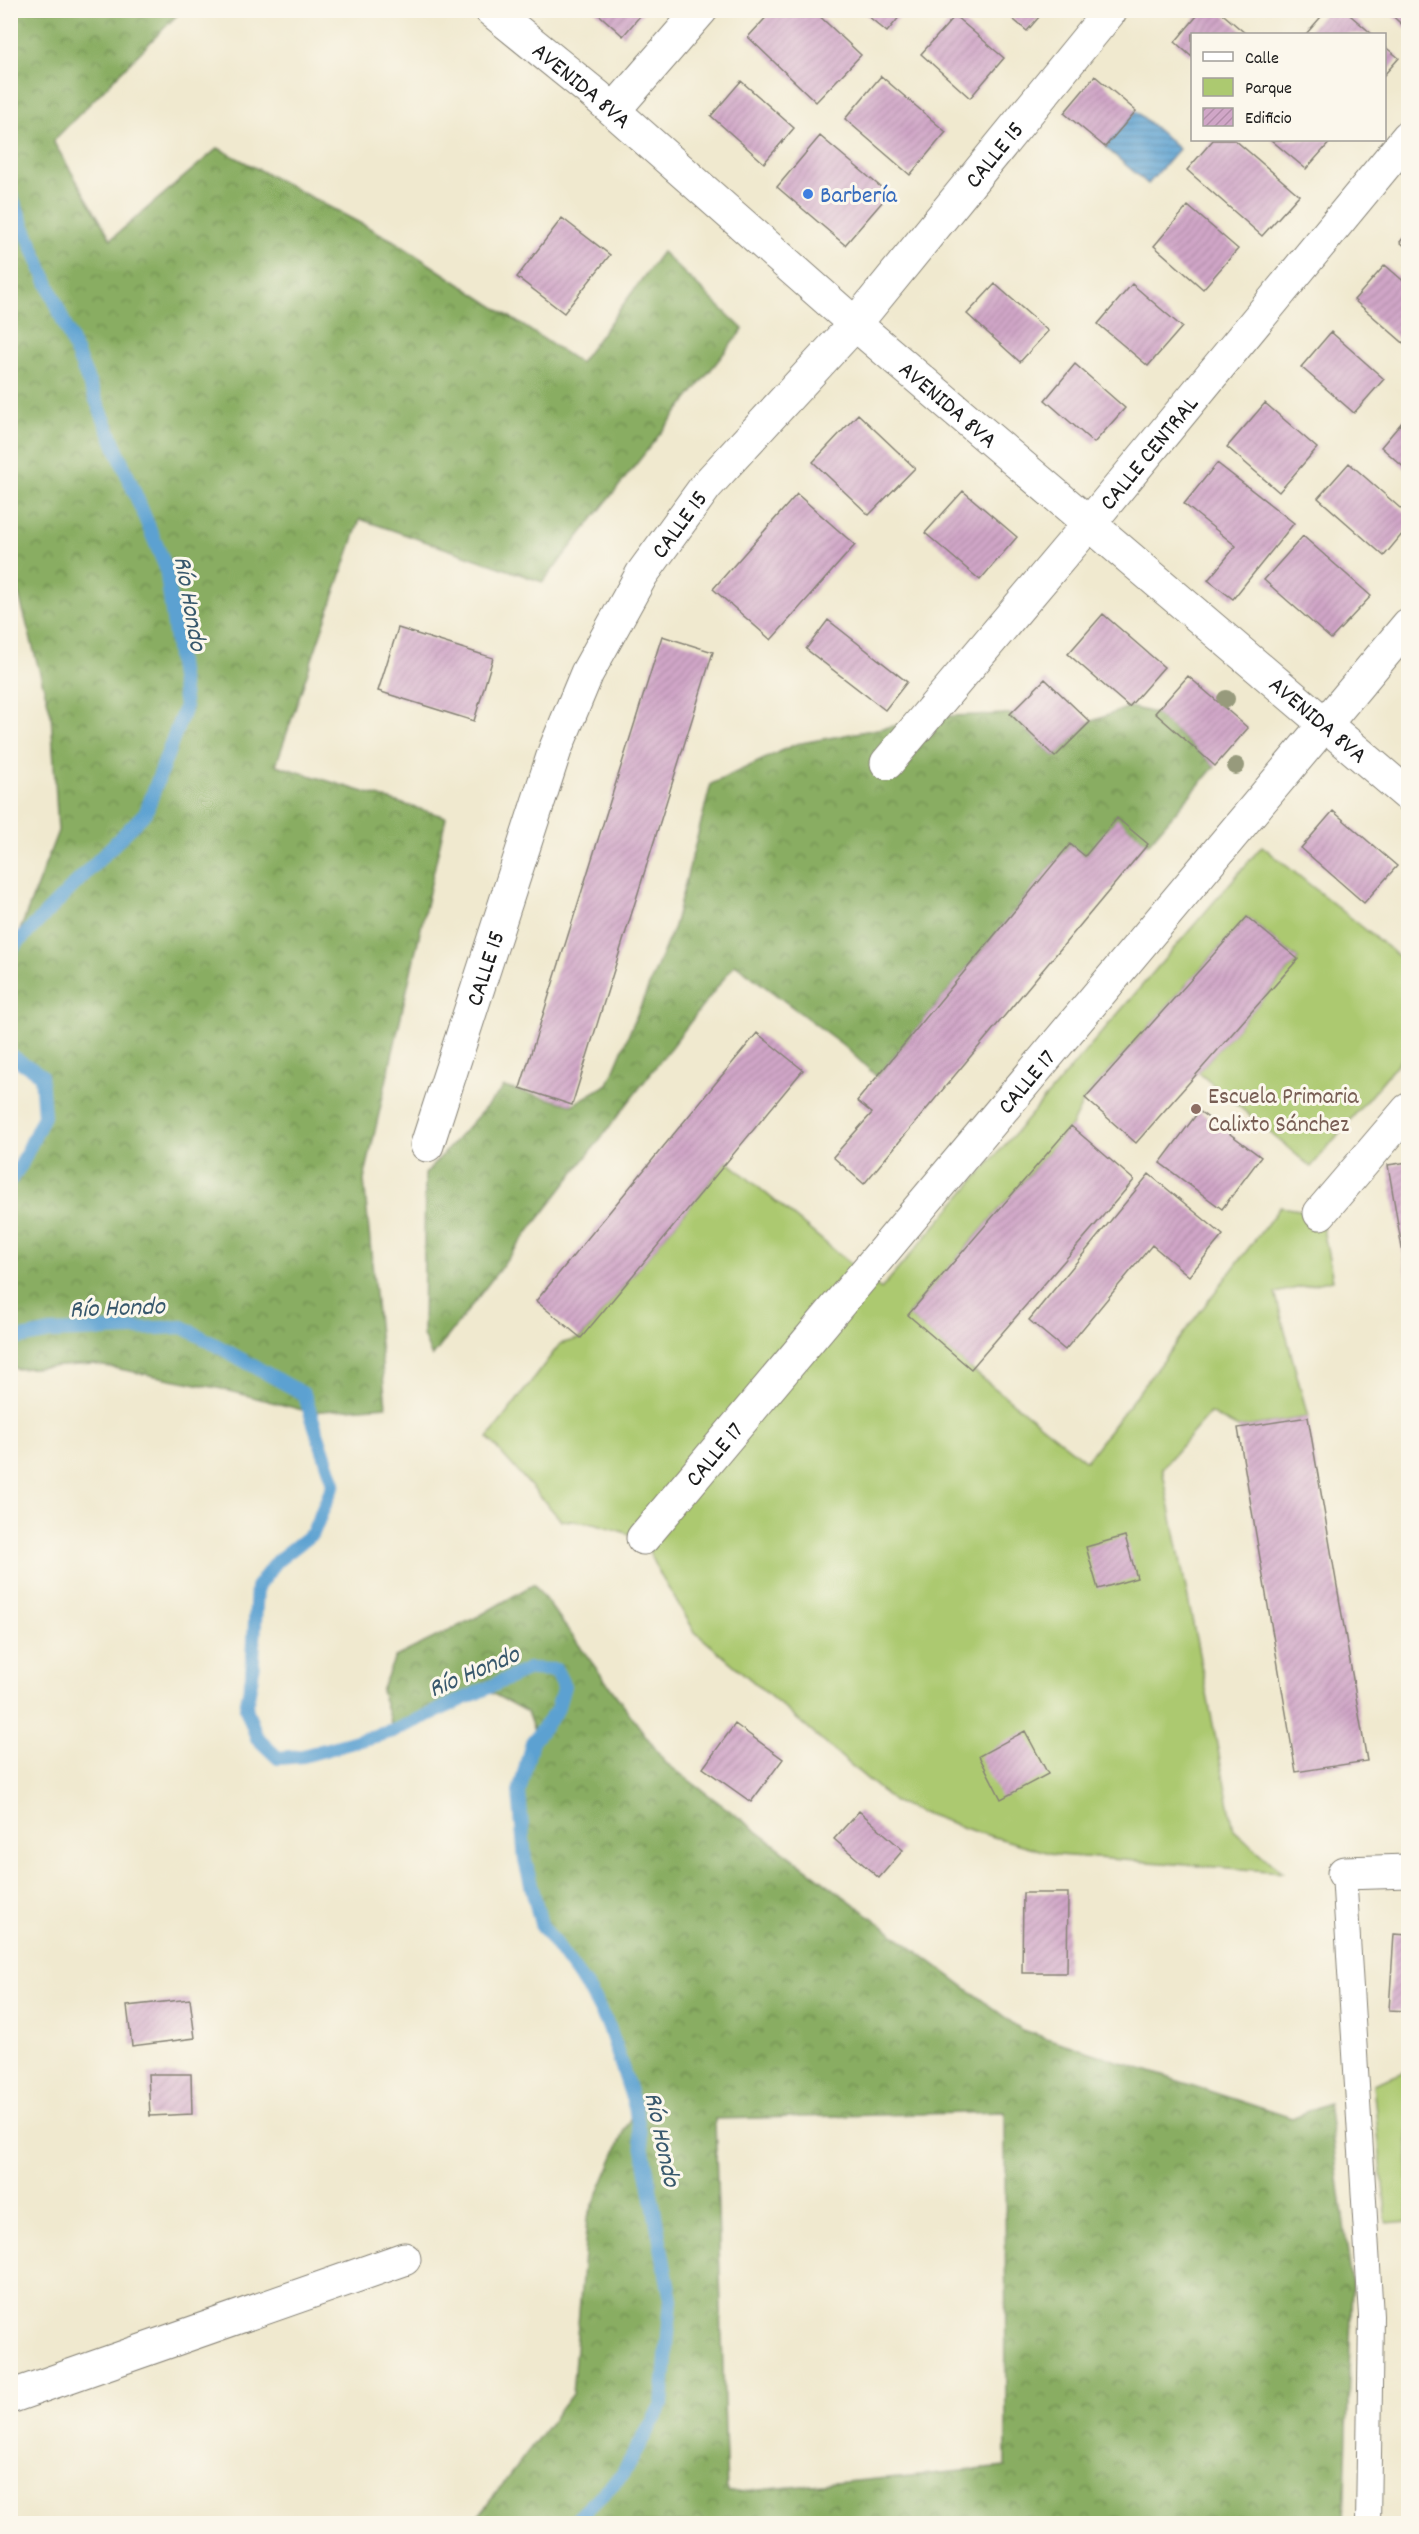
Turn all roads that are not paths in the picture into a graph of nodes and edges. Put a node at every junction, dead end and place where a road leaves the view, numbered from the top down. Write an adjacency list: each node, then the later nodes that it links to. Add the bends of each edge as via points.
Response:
1 (491, 10): 4 (street, AVENIDA 8VA)
2 (701, 10): 4 (street)
3 (1111, 10): 6 (street, CALLE 15)
4 (614, 110): 6 (street, AVENIDA 8VA)
5 (1408, 137): 7 (street, CALLE CENTRAL)
6 (855, 324): 7 (street, AVENIDA 8VA); 13 (street, CALLE 15, via 706,486 642,574 587,673 555,750)
7 (1088, 525): 9 (street, AVENIDA 8VA); 10 (street, CALLE CENTRAL)
8 (1408, 625): 9 (street, CALLE 17)
9 (1324, 726): 11 (street, AVENIDA 8VA); 15 (street, CALLE 17)
10 (887, 763)
11 (1408, 795)
12 (1408, 1110): 14 (street)
13 (427, 1145)
14 (1320, 1213)
15 (643, 1538)
16 (1408, 1871): 17 (street)
17 (1344, 1873): 20 (lane, via 1371,2316)
18 (404, 2259): 19 (street)
19 (10, 2397)
20 (1368, 2523)

